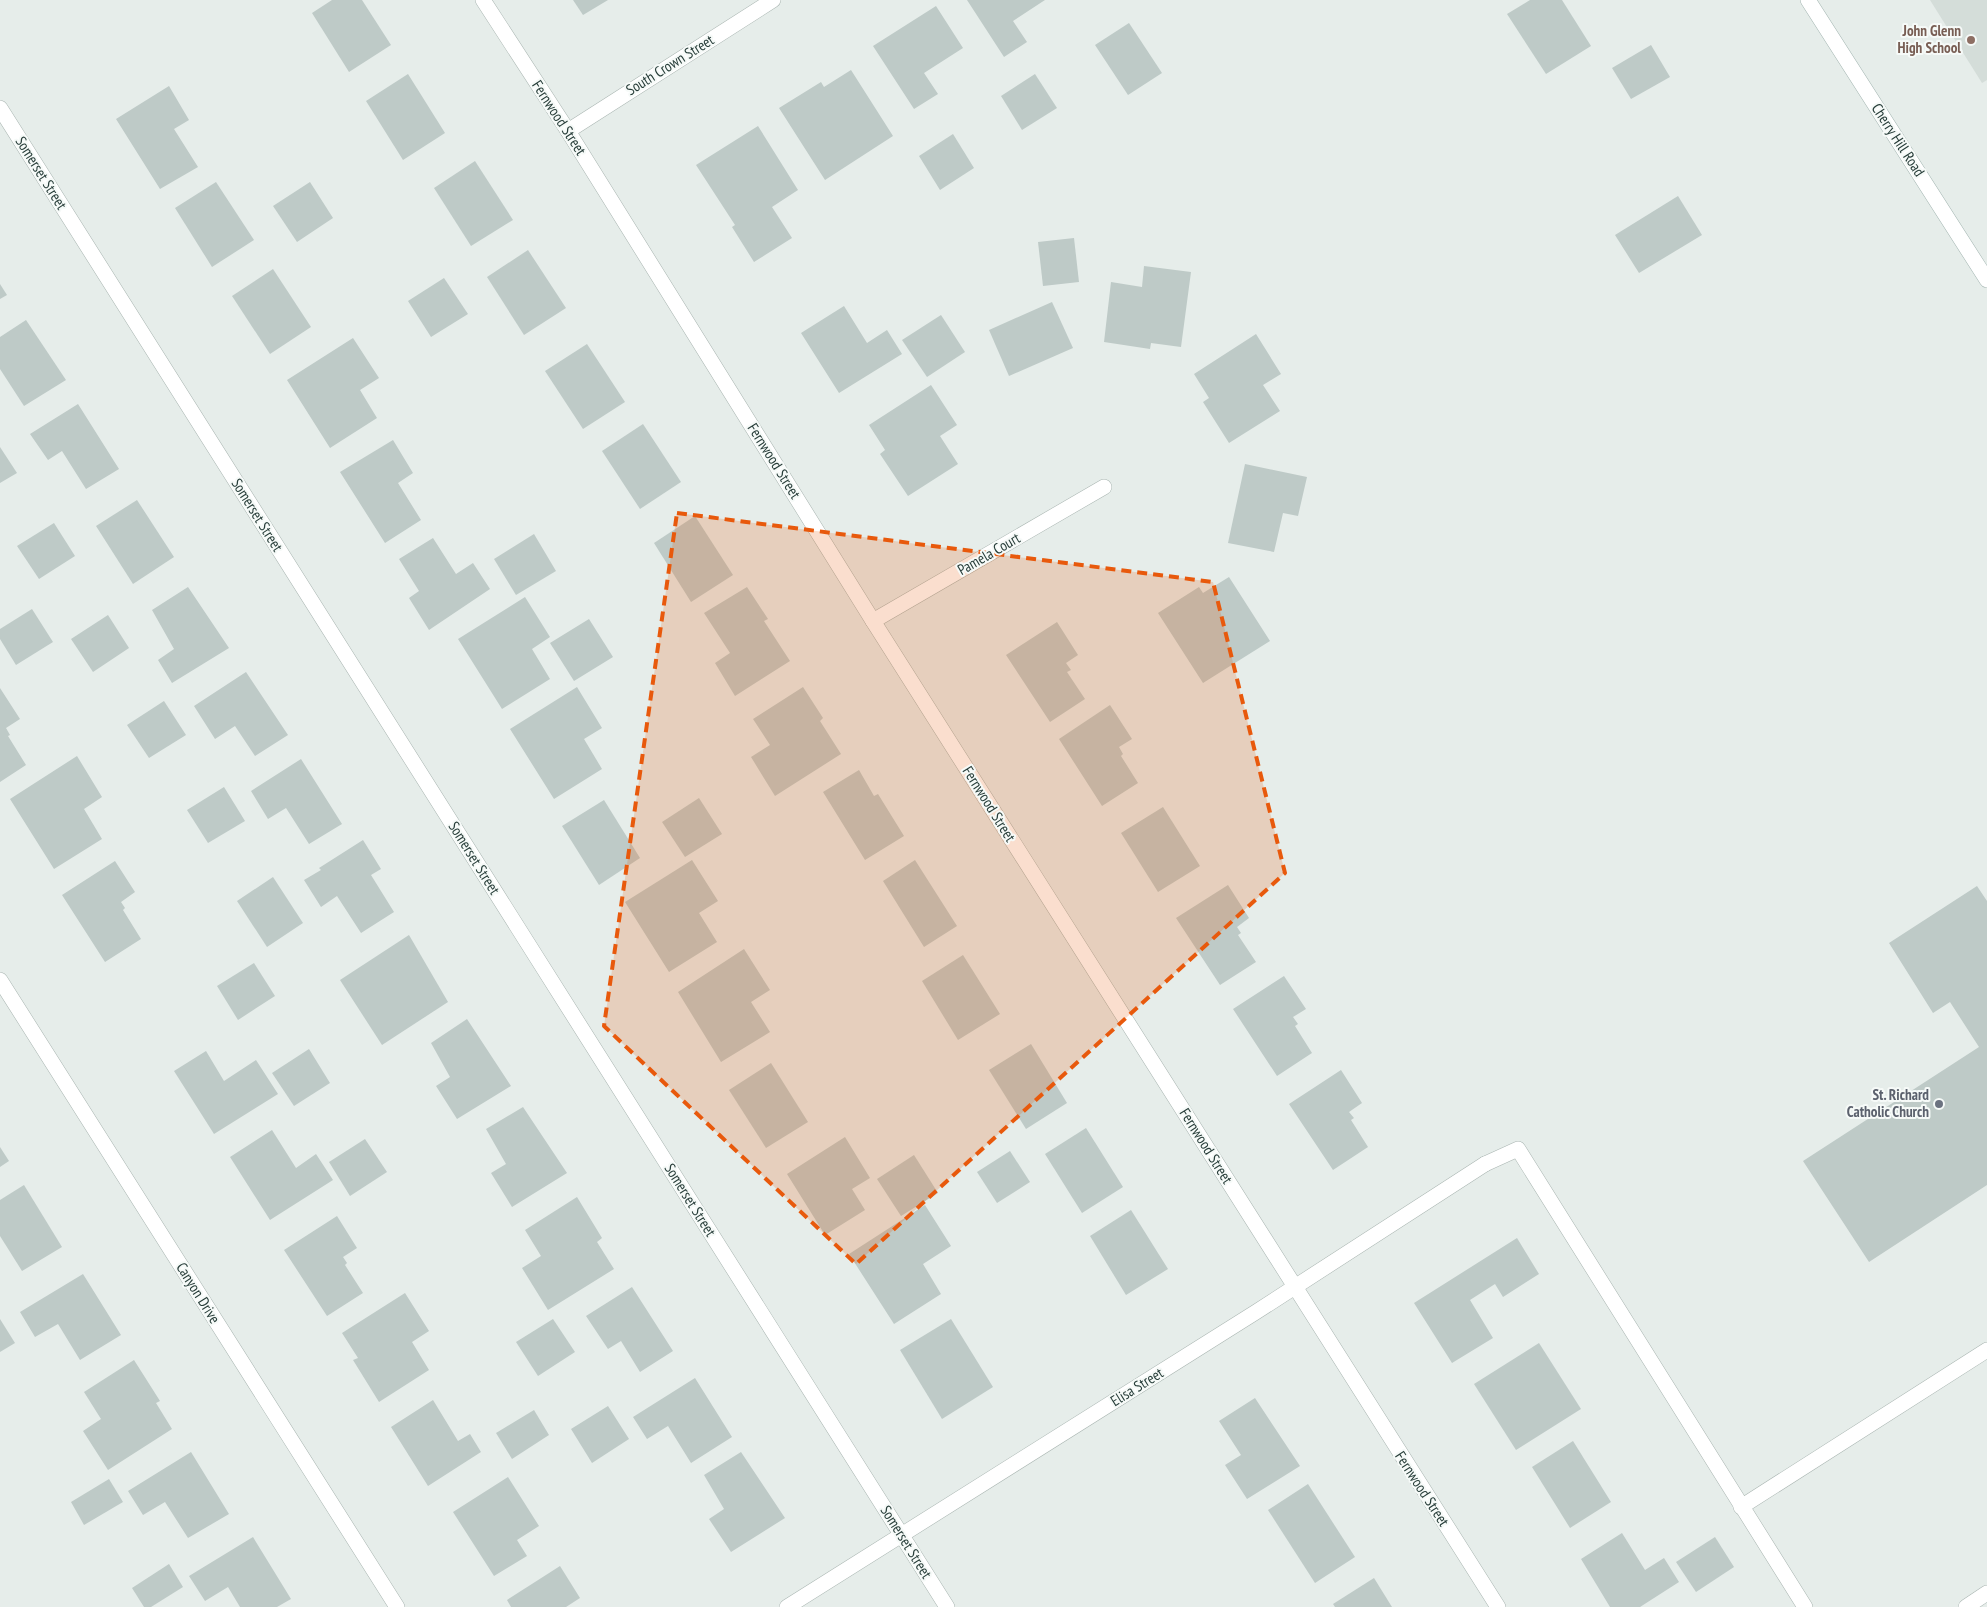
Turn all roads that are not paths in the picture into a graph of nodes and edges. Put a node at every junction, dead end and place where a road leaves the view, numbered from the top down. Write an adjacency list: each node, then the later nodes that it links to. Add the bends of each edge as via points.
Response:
1 (483, 0): 5 (street, Fernwood Street)
2 (773, 0): 5 (street, South Crown Street)
3 (1808, 0): 6 (street, Cherry Hill Road)
4 (0, 108): 13 (street, Somerset Street)
5 (568, 131): 8 (street, Fernwood Street)
6 (1987, 280)
7 (1104, 487): 8 (street, Pamela Court)
8 (873, 621): 10 (street, Fernwood Street)
9 (0, 980): 15 (street, Canyon Drive)
10 (1295, 1287): 12 (street, Elisa Street, via 1485,1164 1518,1149); 13 (street, Elisa Street); 18 (street, Fernwood Street)
11 (1987, 1350): 12 (street)
12 (1742, 1507): 19 (street)
13 (901, 1534): 16 (street, Elisa Street); 17 (street, Somerset Street)
14 (1987, 1593): 20 (street)
15 (397, 1607)
16 (787, 1607)
17 (947, 1607)
18 (1498, 1607)
19 (1805, 1607)
20 (1966, 1607)

